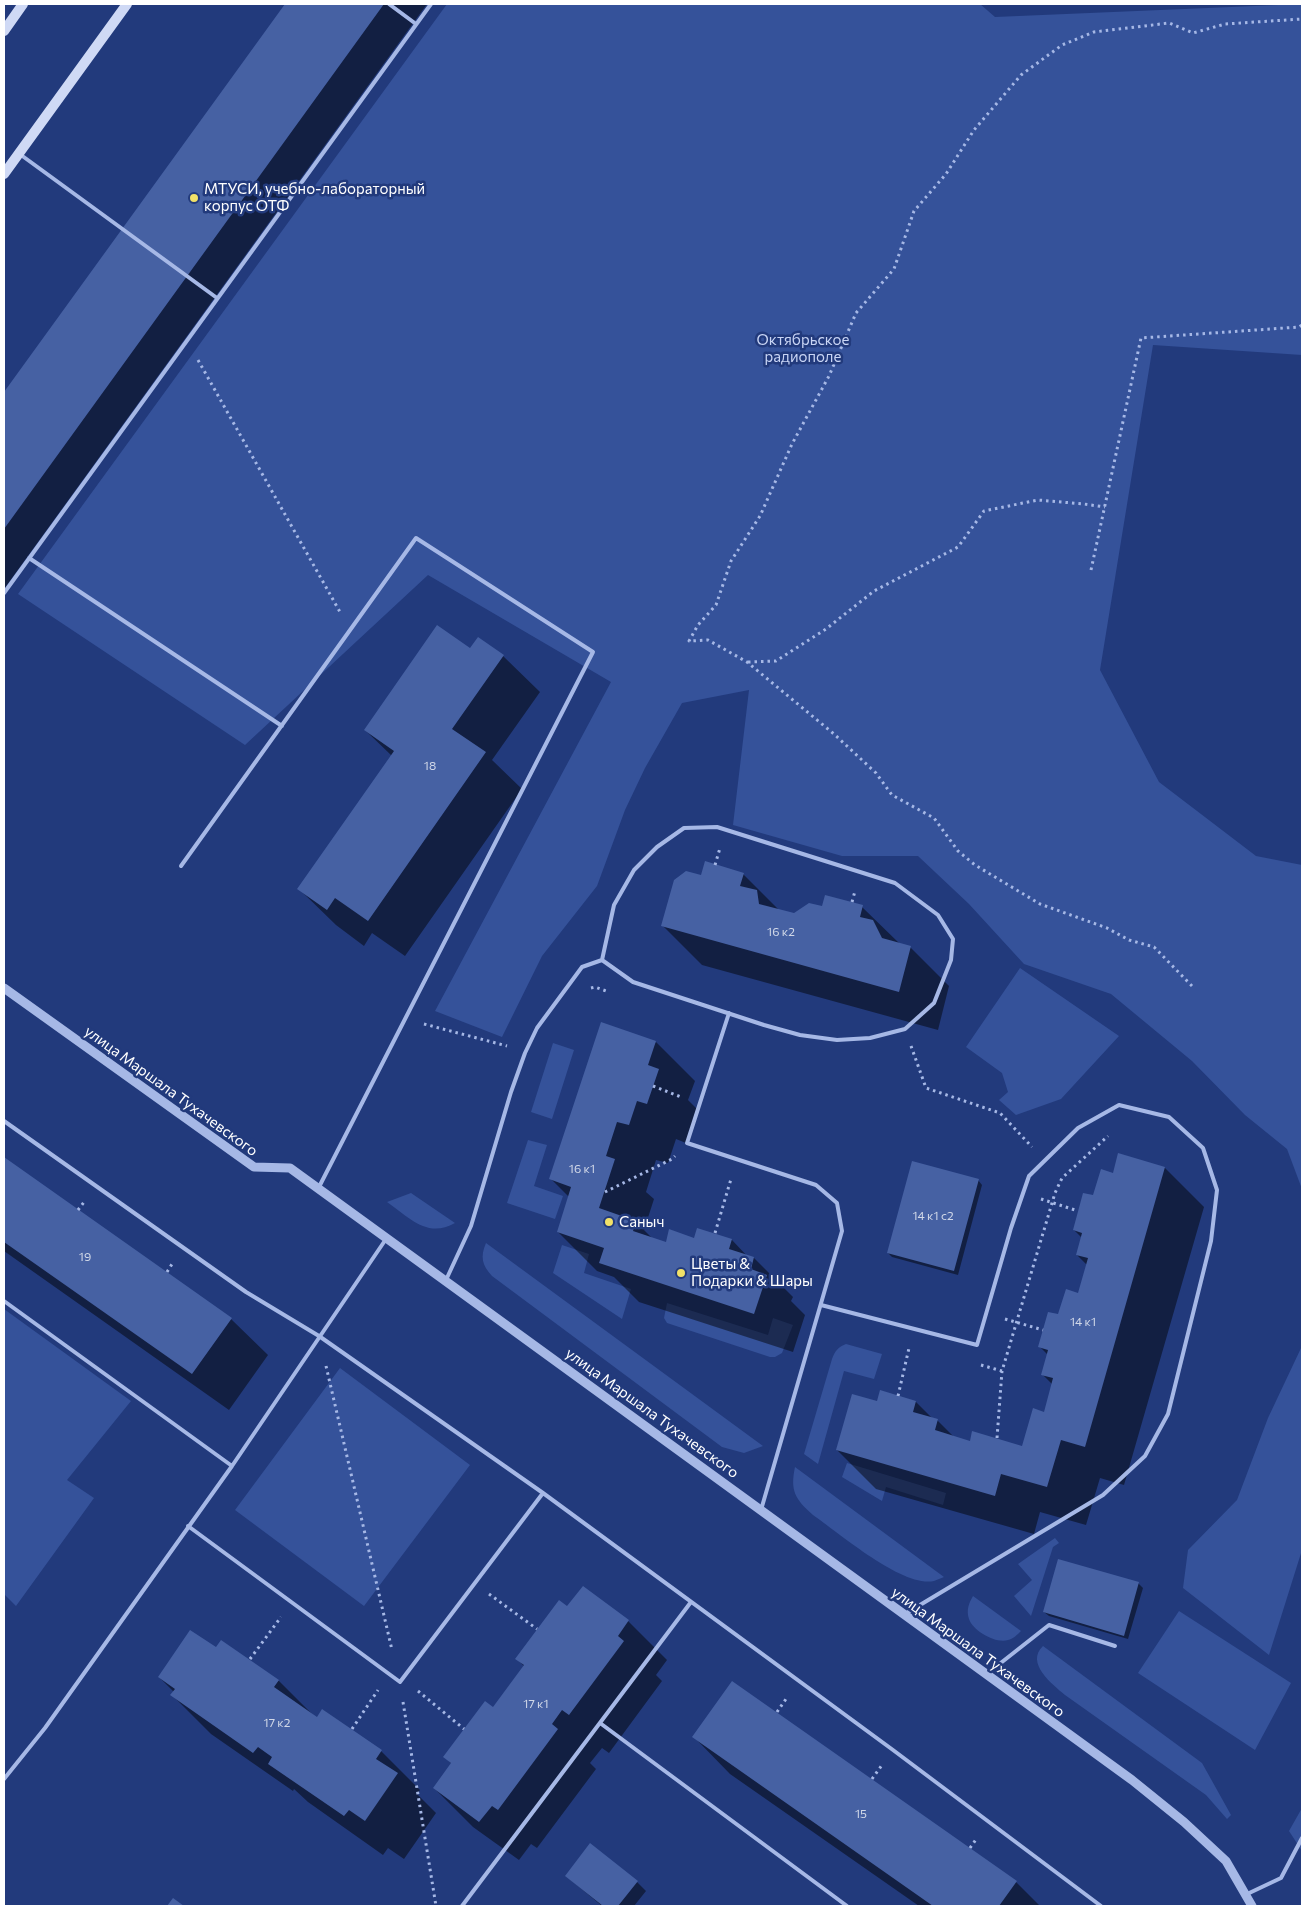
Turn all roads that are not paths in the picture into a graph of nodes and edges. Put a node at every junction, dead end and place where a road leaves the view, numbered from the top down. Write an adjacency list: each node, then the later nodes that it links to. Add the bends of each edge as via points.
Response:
1 (23, 4): 6 (main road)
2 (127, 4): 7 (main road)
3 (389, 4): 5 (lane)
4 (430, 4): 5 (lane)
5 (416, 24): 9 (lane)
6 (4, 31)
7 (19, 153): 8 (main road); 9 (lane)
8 (4, 174)
9 (217, 298): 10 (lane)
10 (29, 558): 11 (lane); 12 (lane)
11 (4, 593)
12 (282, 726): 13 (lane); 18 (lane, via 416,538 593,652)
13 (181, 866)
14 (602, 960): 16 (lane, via 632,982); 16 (lane, via 614,905 634,870 657,847 684,828 716,827 895,883 938,915 953,940 951,960 934,1003 905,1029 870,1038 837,1040 800,1035); 20 (lane, via 582,967 537,1028 511,1092 471,1226)
15 (4, 988): 18 (street, улица Маршала Тухачевского, via 254,1167 290,1168)
16 (729, 1013): 22 (lane, via 687,1143 816,1185 837,1203 842,1231)
17 (4, 1121): 23 (lane, via 246,1292)
18 (319, 1188): 19 (street, улица Маршала Тухачевского)
19 (387, 1237): 20 (street, улица Маршала Тухачевского); 23 (lane)
20 (446, 1280): 26 (street, улица Маршала Тухачевского)
21 (4, 1302): 24 (lane)
22 (821, 1305): 26 (lane); 29 (lane, via 977,1345 1029,1176 1078,1128 1119,1105 1169,1117 1203,1148 1218,1190 1211,1241 1168,1414 1145,1456 1103,1495)
23 (319, 1336): 24 (lane); 25 (lane)
24 (232, 1466): 27 (lane)
25 (543, 1493): 27 (lane, via 401,1681); 28 (lane)
26 (761, 1510): 29 (street, улица Маршала Тухачевского)
27 (188, 1526): 33 (lane, via 45,1728)
28 (690, 1602): 32 (lane); 38 (lane)
29 (903, 1615): 31 (street, улица Маршала Тухачевского)
30 (1115, 1646): 31 (lane, via 1049,1625)
31 (986, 1675): 35 (street, улица Маршала Тухачевского, via 1132,1780 1184,1822 1226,1861)
32 (600, 1723): 36 (lane); 37 (lane)
33 (4, 1779)
34 (1302, 1838): 35 (lane, via 1281,1878)
35 (1245, 1895): 39 (street, улица Маршала Тухачевского)
36 (462, 1906)
37 (847, 1906)
38 (1100, 1906)
39 (1252, 1906)

